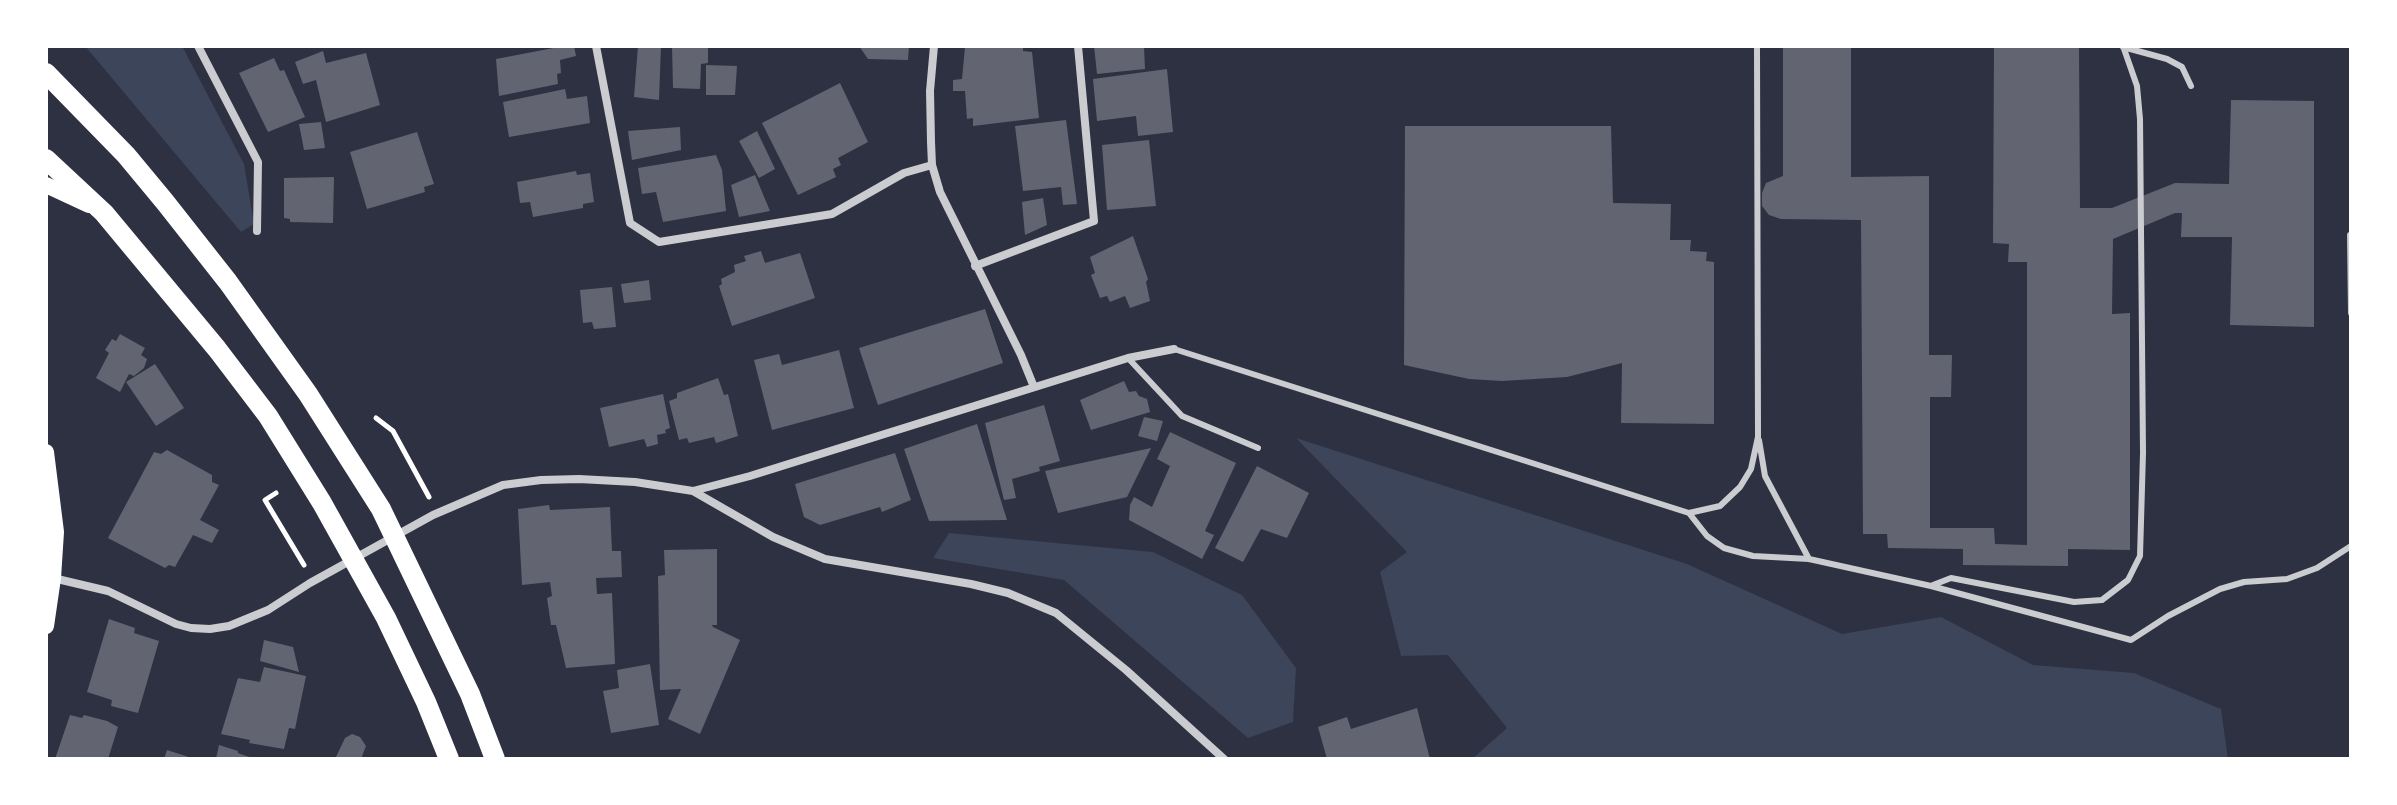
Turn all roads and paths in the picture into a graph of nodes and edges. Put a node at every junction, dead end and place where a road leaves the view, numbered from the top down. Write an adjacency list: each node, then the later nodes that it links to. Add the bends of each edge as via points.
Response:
1 (198, 46): 13 (street, via 258,162)
2 (596, 46): 10 (street, via 630,223 659,242 832,214 904,173)
3 (934, 46): 10 (street)
4 (1078, 46): 15 (street, via 1094,221)
5 (1757, 46): 21 (lane)
6 (2123, 46): 8 (lane, via 2182,67); 32 (lane, via 2137,86 2140,119 2140,556 2128,580 2102,600 2074,602 1951,578)
7 (46, 73): 35 (main road, via 165,202 308,394 381,509 470,694)
8 (2191, 86)
9 (46, 159): 12 (main road)
10 (932, 165): 15 (street)
11 (46, 185): 12 (main road)
12 (104, 213): 34 (main road, via 268,416 386,618)
13 (257, 231)
14 (2350, 235): 16 (lane)
15 (975, 266): 19 (street)
16 (2351, 313)
17 (1174, 349): 18 (street); 27 (lane)
18 (1128, 358): 19 (street); 22 (lane, via 1182,416)
19 (1034, 387): 24 (street)
20 (376, 418): 26 (path, via 393,431)
21 (1758, 437): 27 (lane, via 1751,469 1740,487 1720,506); 29 (lane, via 1765,476)
22 (1258, 448)
23 (46, 452): 31 (main road, via 56,532)
24 (693, 491): 31 (street, via 624,481 503,485 433,515 268,610 210,629 176,624 108,591); 36 (street, via 773,537 825,559 971,584 1056,613)
25 (276, 493): 30 (path, via 265,500)
26 (429, 497)
27 (1689, 513): 29 (lane, via 1724,548 1753,556)
28 (2351, 546): 32 (lane, via 2287,579 2220,589 2131,640)
29 (1809, 559): 32 (lane)
30 (304, 565)
31 (53, 578): 33 (main road)
32 (1931, 586)
33 (46, 626)
34 (449, 759)
35 (495, 759)
36 (1224, 759)

